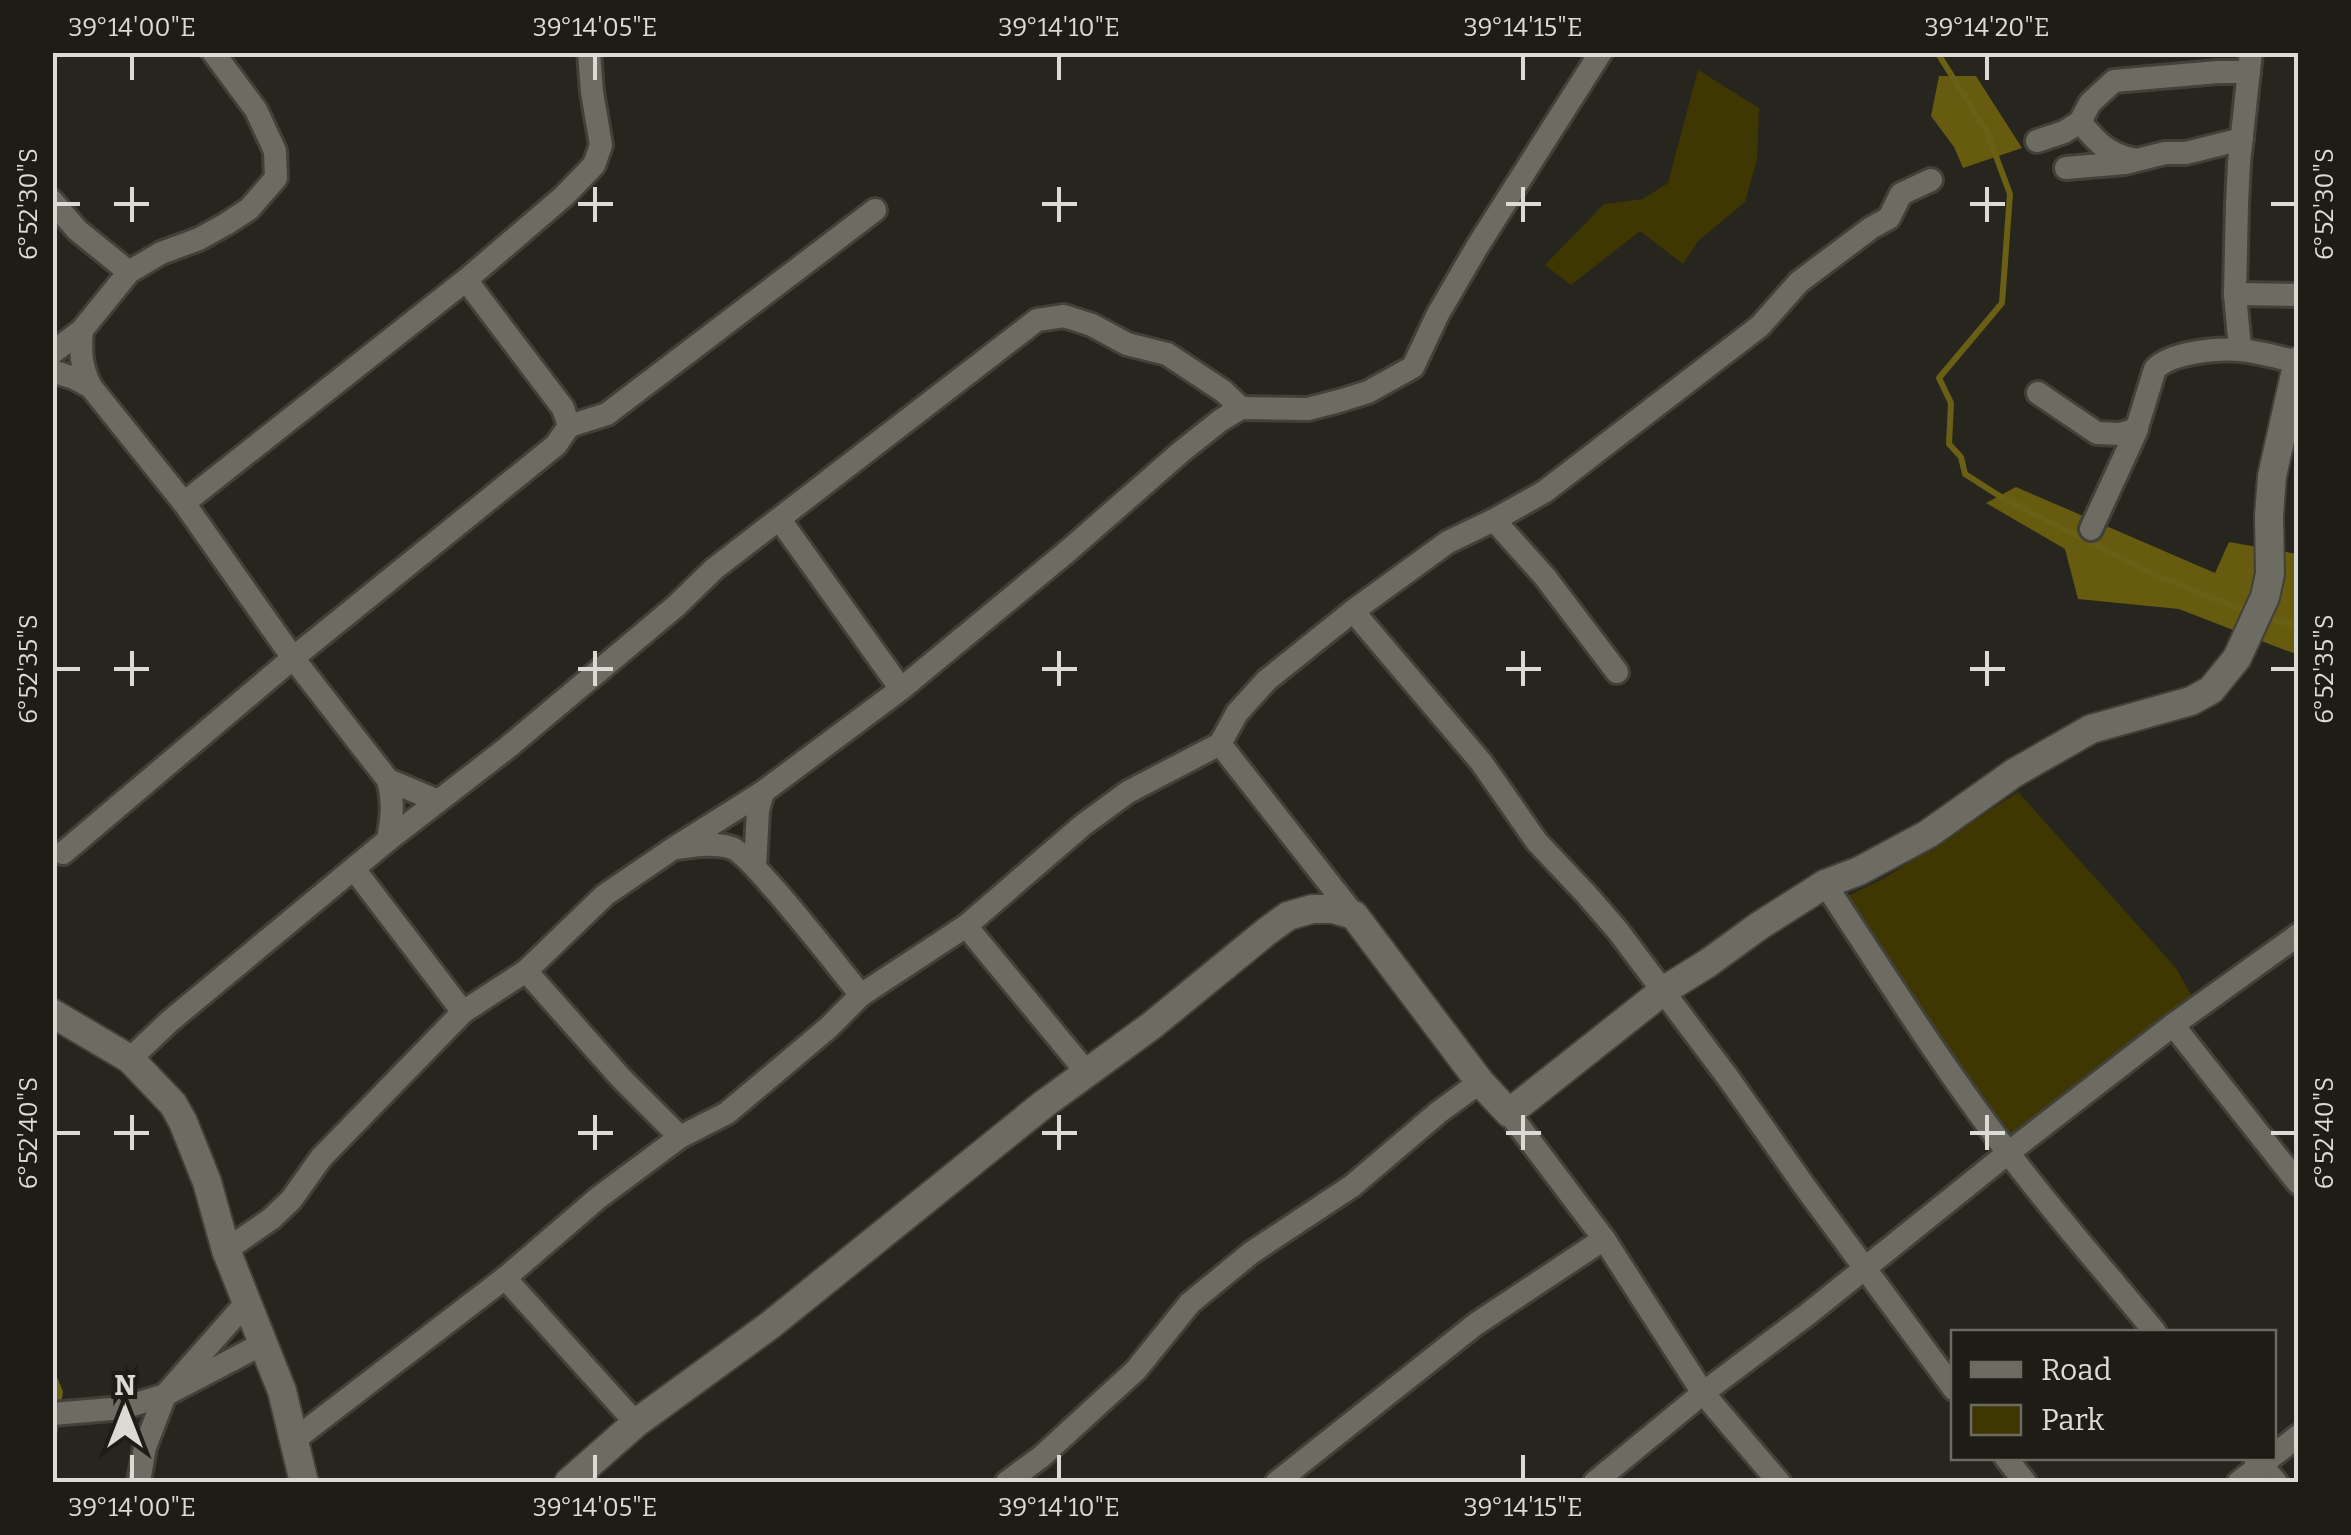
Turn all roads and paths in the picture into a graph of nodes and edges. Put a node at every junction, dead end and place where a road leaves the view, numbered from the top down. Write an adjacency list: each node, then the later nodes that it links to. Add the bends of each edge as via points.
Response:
1 (212, 52): 13 (street, via 256,110 275,150 276,178 249,210)
2 (589, 52): 14 (street, via 601,145 594,165)
3 (1601, 52): 24 (street, via 1477,247 1413,367 1368,392 1308,409)
4 (2250, 62): 5 (street, via 2122,79 2090,103); 6 (street)
5 (2080, 122): 7 (street); 8 (street, via 2112,154)
6 (2242, 139): 8 (street); 15 (street)
7 (2037, 141)
8 (2142, 160): 9 (street)
9 (2066, 168)
10 (1931, 180): 29 (street, via 1901,194 1889,218 1799,282 1760,326 1710,366 1544,492)
11 (52, 201): 13 (street)
12 (875, 210): 25 (street, via 607,414)
13 (129, 272): 17 (street)
14 (466, 280): 25 (street, via 563,408); 27 (street)
15 (2235, 294): 16 (street); 18 (street)
16 (2298, 295)
17 (82, 330): 19 (street); 22 (street, via 80,350)
18 (2240, 350): 20 (street); 26 (street, via 2190,353 2159,364)
19 (52, 353)
20 (2298, 361): 44 (street, via 2272,476 2265,597 2237,658 2211,690 2091,730 2014,772 1928,834)
21 (52, 371): 22 (street)
22 (91, 387): 27 (street)
23 (2038, 393): 26 (street, via 2097,433)
24 (1241, 408): 28 (street, via 1168,354 1064,316 1037,320); 34 (street)
25 (569, 426): 32 (street, via 556,445)
26 (2137, 429): 30 (street)
27 (184, 502): 32 (street)
28 (780, 520): 34 (street); 38 (street)
29 (1494, 520): 31 (street, via 1448,542); 33 (street)
30 (2091, 529)
31 (1353, 612): 35 (street, via 1267,680); 49 (street)
32 (294, 658): 36 (street); 41 (street)
33 (1618, 672)
34 (901, 689): 37 (street)
35 (1220, 744): 45 (street); 46 (street, via 1128,792)
36 (388, 780): 38 (street); 39 (street)
37 (763, 792): 40 (street); 42 (street)
38 (438, 801): 39 (street)
39 (388, 840): 43 (street)
40 (674, 848): 42 (street, via 734,848); 48 (street, via 605,895)
41 (63, 853)
42 (755, 867): 50 (street)
43 (354, 870): 51 (street); 54 (street)
44 (1825, 884): 49 (street); 59 (street)
45 (1354, 915): 55 (street, via 1312,909 1288,916); 56 (street)
46 (966, 926): 50 (street); 55 (street)
47 (2298, 935): 53 (street)
48 (526, 971): 51 (street); 58 (street)
49 (1664, 992): 57 (street); 63 (street)
50 (861, 995): 58 (street, via 726,1113)
51 (463, 1012): 62 (street, via 321,1158 291,1200)
52 (52, 1013): 54 (street)
53 (2174, 1024): 59 (street); 60 (street)
54 (130, 1058): 62 (street, via 183,1122)
55 (1088, 1074): 72 (street)
56 (1480, 1082): 57 (street); 81 (street, via 1352,1186 1190,1303 1136,1370)
57 (1509, 1114): 61 (street)
58 (680, 1138): 64 (street)
59 (2008, 1152): 63 (street); 66 (street)
60 (2298, 1183)
61 (1604, 1239): 69 (street); 82 (street, via 1476,1324)
62 (226, 1250): 65 (street)
63 (1864, 1268): 68 (street); 69 (street)
64 (505, 1278): 72 (street); 74 (street)
65 (247, 1302): 67 (street); 70 (street)
66 (2152, 1330)
67 (264, 1343): 70 (street); 74 (street)
68 (1951, 1384)
69 (1702, 1393): 83 (street); 84 (street)
70 (166, 1395): 71 (street, via 123,1408); 78 (street)
71 (52, 1414)
72 (636, 1423): 80 (street)
73 (2298, 1436): 75 (street)
74 (294, 1440): 79 (street)
75 (2276, 1455)
76 (2008, 1460): 85 (street)
77 (2267, 1463): 86 (street)
78 (139, 1482)
79 (304, 1482)
80 (569, 1482)
81 (1007, 1482)
82 (1277, 1482)
83 (1595, 1482)
84 (1779, 1482)
85 (2025, 1482)
86 (2238, 1482)

